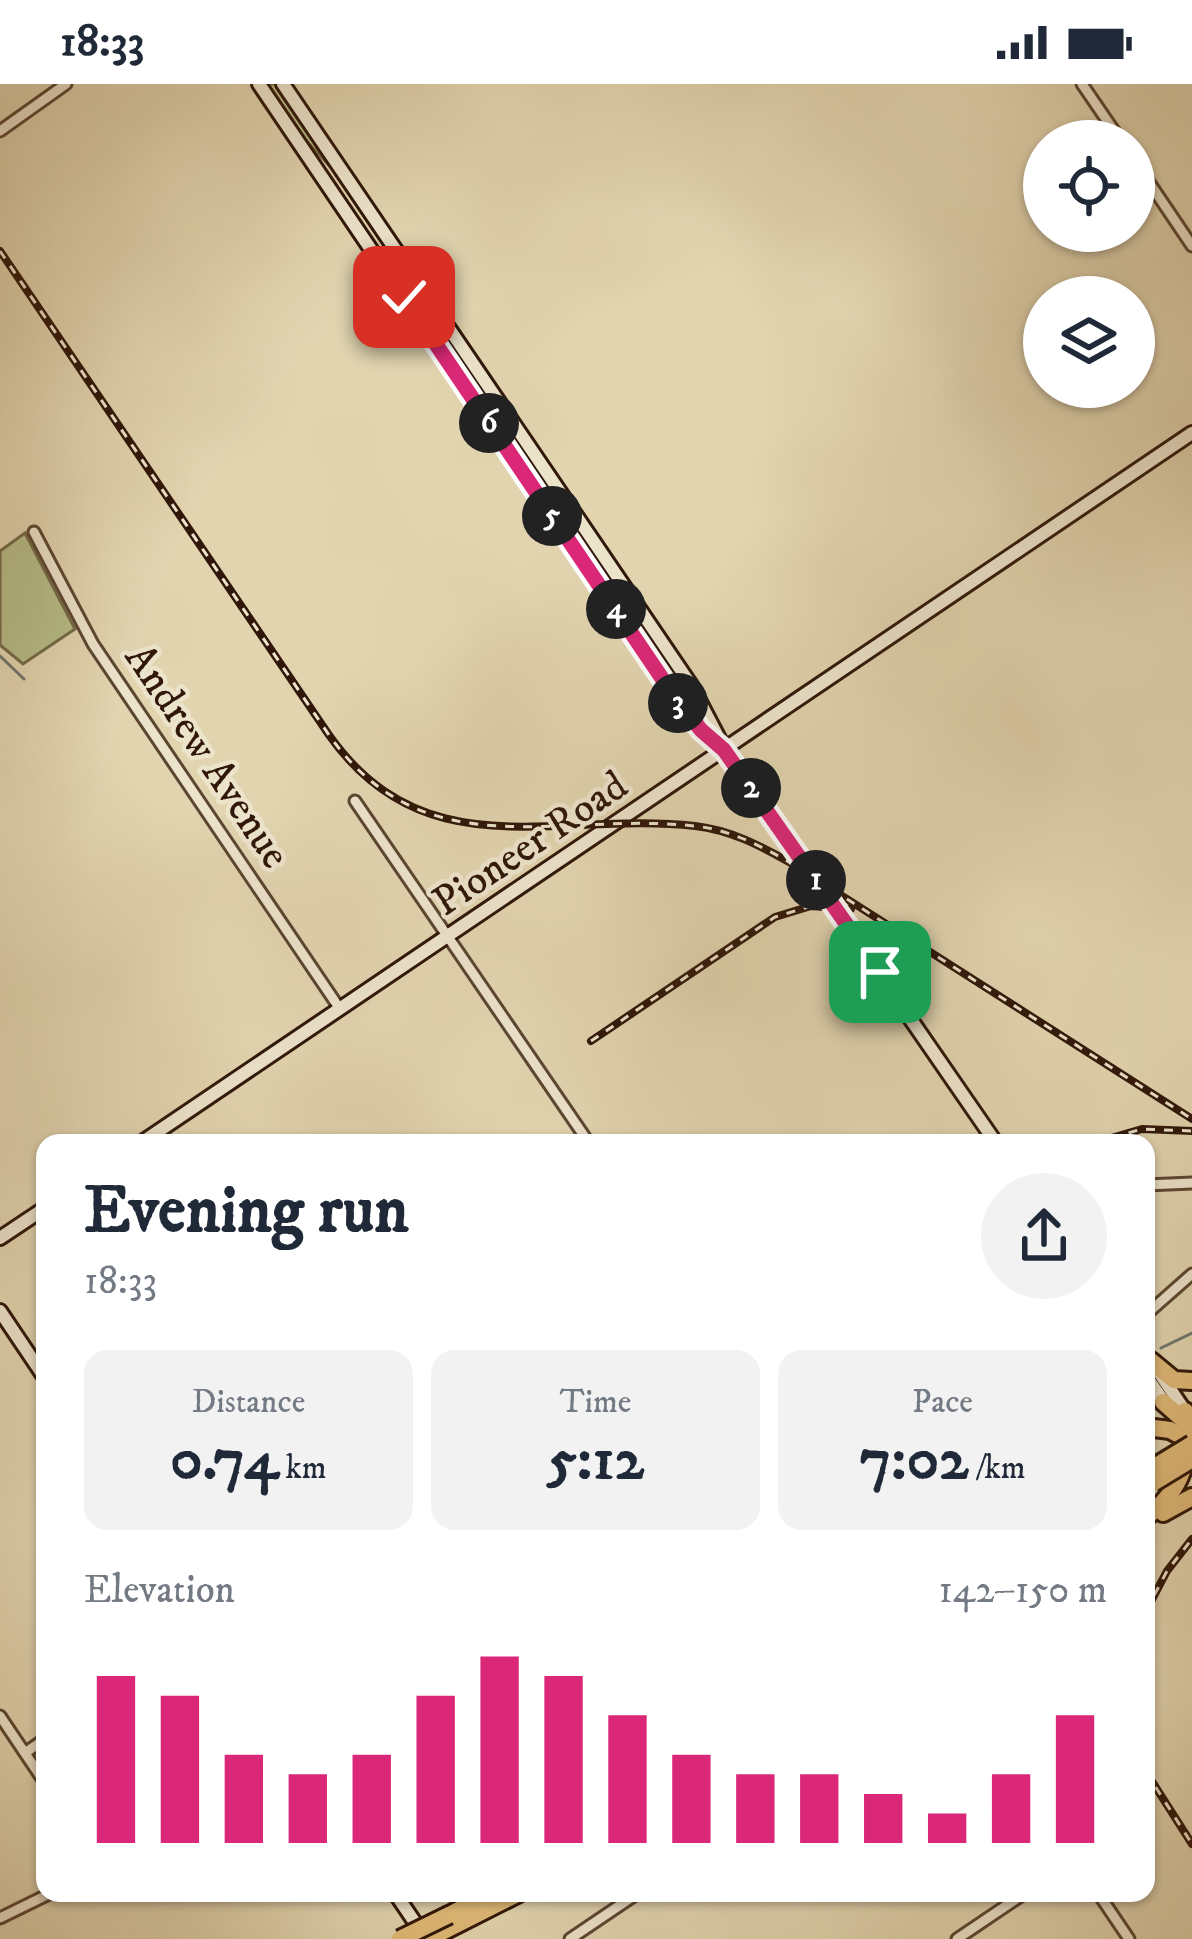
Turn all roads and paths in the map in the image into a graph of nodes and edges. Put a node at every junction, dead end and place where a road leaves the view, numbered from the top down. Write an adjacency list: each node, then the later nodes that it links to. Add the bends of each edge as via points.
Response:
1 (66, 84): 6 (street)
2 (259, 84): 9 (main road)
3 (284, 84): 7 (main road)
4 (1082, 84): 5 (street)
5 (1107, 120)
6 (0, 131)
7 (352, 184): 9 (main road); 11 (main road)
8 (1155, 191): 10 (street)
9 (335, 196): 12 (main road)
10 (1192, 246)
11 (426, 295): 12 (main road); 13 (main road)
12 (410, 306): 14 (main road)
13 (492, 391): 14 (main road); 16 (main road)
14 (475, 403): 17 (main road)
15 (1192, 433): 23 (main road, Pioneer Road)
16 (562, 495): 17 (main road); 18 (main road)
17 (546, 507): 20 (main road)
18 (586, 530): 20 (main road); 21 (main road)
19 (34, 532): 26 (street, Andrew Avenue, via 93,644)
20 (569, 542): 22 (main road)
21 (631, 596): 22 (main road); 23 (main road)
22 (614, 607): 23 (main road, via 682,708)
23 (724, 750): 25 (main road, Pioneer Road); 29 (main road)
24 (355, 801): 25 (street)
25 (449, 936): 26 (main road, Pioneer Road); 28 (street)
26 (340, 1009): 27 (main road, Pioneer Road)
27 (154, 1134)
28 (583, 1134)
29 (990, 1134)
30 (1192, 1183): 31 (street)
31 (1155, 1185)
32 (36, 1214): 33 (main road)
33 (0, 1238)
34 (1192, 1274): 35 (street)
35 (1155, 1307)
36 (0, 1311): 37 (main road)
37 (36, 1365)
38 (1155, 1368): 41 (highway)
39 (1155, 1374): 44 (main road)
40 (1155, 1381): 42 (main road)
41 (1192, 1382)
42 (1163, 1402): 44 (highway)
43 (1155, 1427): 44 (highway)
44 (1190, 1431): 46 (highway, bridge); 49 (highway, via 1179,1482)
45 (1192, 1459): 47 (highway, bridge)
46 (1155, 1473)
47 (1155, 1478)
48 (1192, 1497): 50 (highway)
49 (1155, 1510)
50 (1155, 1516)
51 (0, 1716): 53 (street)
52 (36, 1745): 53 (street)
53 (25, 1753): 54 (street)
54 (36, 1770)
55 (36, 1900): 62 (street)
56 (401, 1902): 65 (main road)
57 (478, 1902): 63 (highway)
58 (497, 1902): 63 (highway)
59 (625, 1902): 66 (street)
60 (1011, 1902): 67 (street)
61 (1104, 1902): 68 (street)
62 (0, 1918)
63 (453, 1920): 64 (highway, bridge); 65 (highway)
64 (400, 1939)
65 (427, 1939)
66 (570, 1939)
67 (957, 1939)
68 (1129, 1939)

